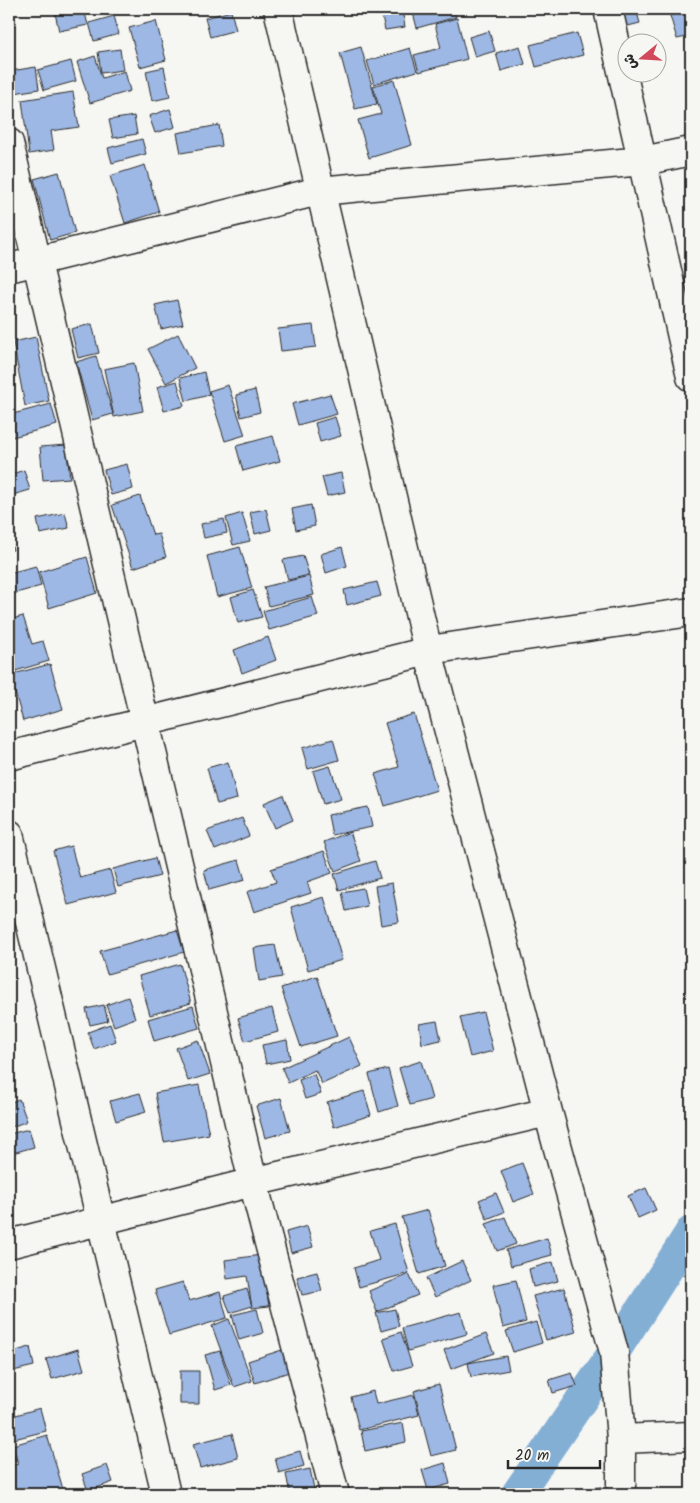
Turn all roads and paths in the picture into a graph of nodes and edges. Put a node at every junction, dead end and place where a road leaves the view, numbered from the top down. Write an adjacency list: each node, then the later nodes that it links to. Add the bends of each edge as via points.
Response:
1 (278, 9): 6 (street)
2 (608, 9): 5 (street)
3 (9, 143): 7 (street)
4 (691, 151): 5 (street)
5 (643, 161): 6 (street); 9 (street)
6 (319, 191): 7 (street); 11 (street)
7 (37, 261): 8 (street); 12 (street)
8 (9, 268)
9 (691, 376)
10 (691, 612): 11 (street)
11 (428, 651): 12 (street); 15 (street)
12 (144, 722): 13 (street); 16 (street)
13 (9, 756)
14 (9, 834): 17 (street)
15 (548, 1112): 16 (street); 20 (street, via 614,1352)
16 (253, 1182): 17 (street); 22 (street)
17 (100, 1220): 18 (street); 21 (street)
18 (9, 1244)
19 (691, 1436): 20 (street)
20 (620, 1439): 23 (street)
21 (166, 1494)
22 (335, 1494)
23 (621, 1494)

